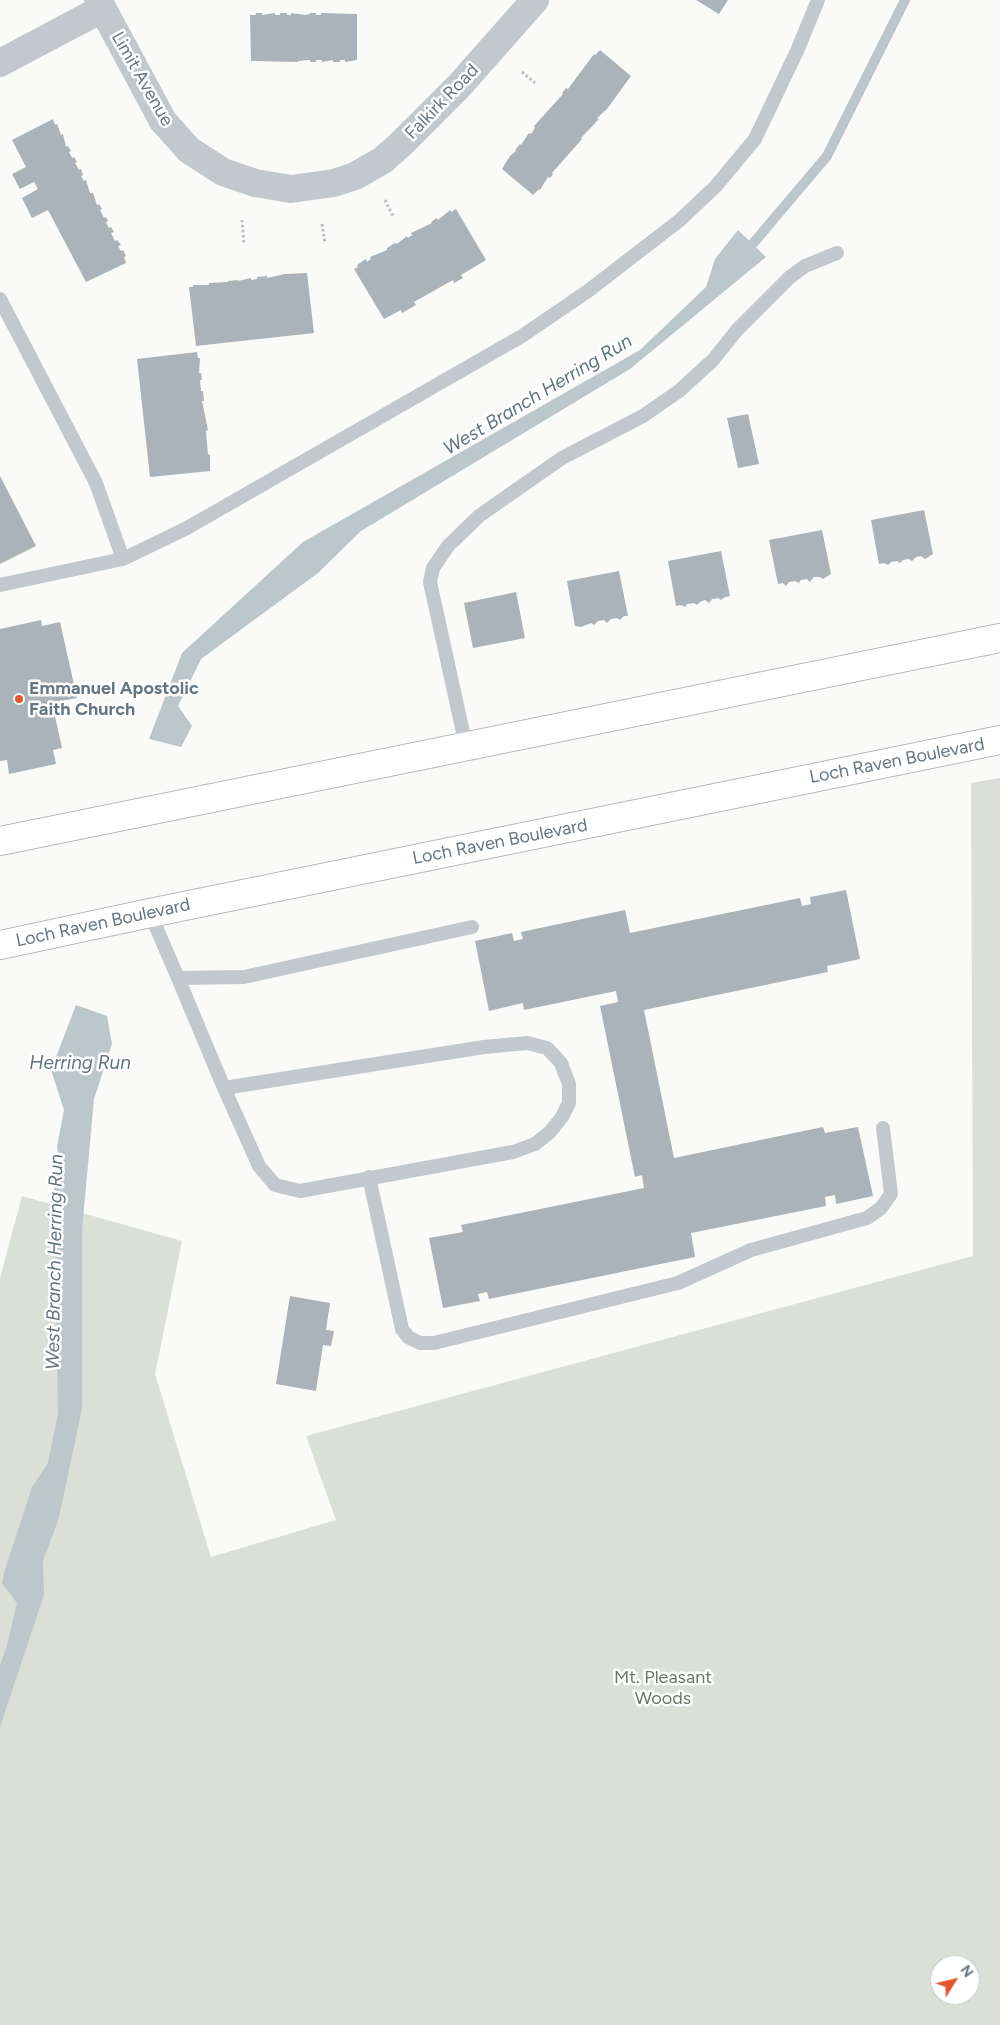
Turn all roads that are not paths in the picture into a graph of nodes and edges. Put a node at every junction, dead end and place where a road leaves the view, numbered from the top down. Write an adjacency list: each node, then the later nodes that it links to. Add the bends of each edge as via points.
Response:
1 (535, 0): 5 (street, Falkirk Road, via 459,86 402,143 383,160)
2 (818, 0): 8 (lane, via 755,139 716,186 680,220 588,291 522,336 187,528)
3 (100, 5): 4 (street); 5 (street, Limit Avenue, via 163,121 189,150 223,172 255,183 291,189)
4 (0, 63)
5 (334, 184)
6 (837, 253): 12 (lane, via 805,266 790,277 737,330 713,360 679,390 643,416 562,458 479,516 448,546 433,568 430,582)
7 (0, 299): 8 (lane, via 96,483)
8 (123, 559): 9 (lane)
9 (0, 585)
10 (1000, 638): 12 (main road)
11 (1000, 740): 14 (main road, Loch Raven Boulevard)
12 (466, 746): 13 (main road)
13 (0, 841)
14 (150, 913): 16 (main road, Loch Raven Boulevard); 17 (lane)
15 (472, 928): 17 (lane, via 244,977)
16 (0, 946)
17 (178, 978): 18 (lane)
18 (224, 1088): 20 (lane, via 259,1166 275,1185 300,1191); 20 (lane, via 505,1044 527,1043 547,1048 561,1063 569,1084 569,1103 562,1118 535,1144 513,1152)
19 (883, 1128): 20 (lane, via 891,1194 881,1208 866,1218 751,1250 678,1283 434,1343 420,1343 408,1337 402,1329)
20 (369, 1177)

